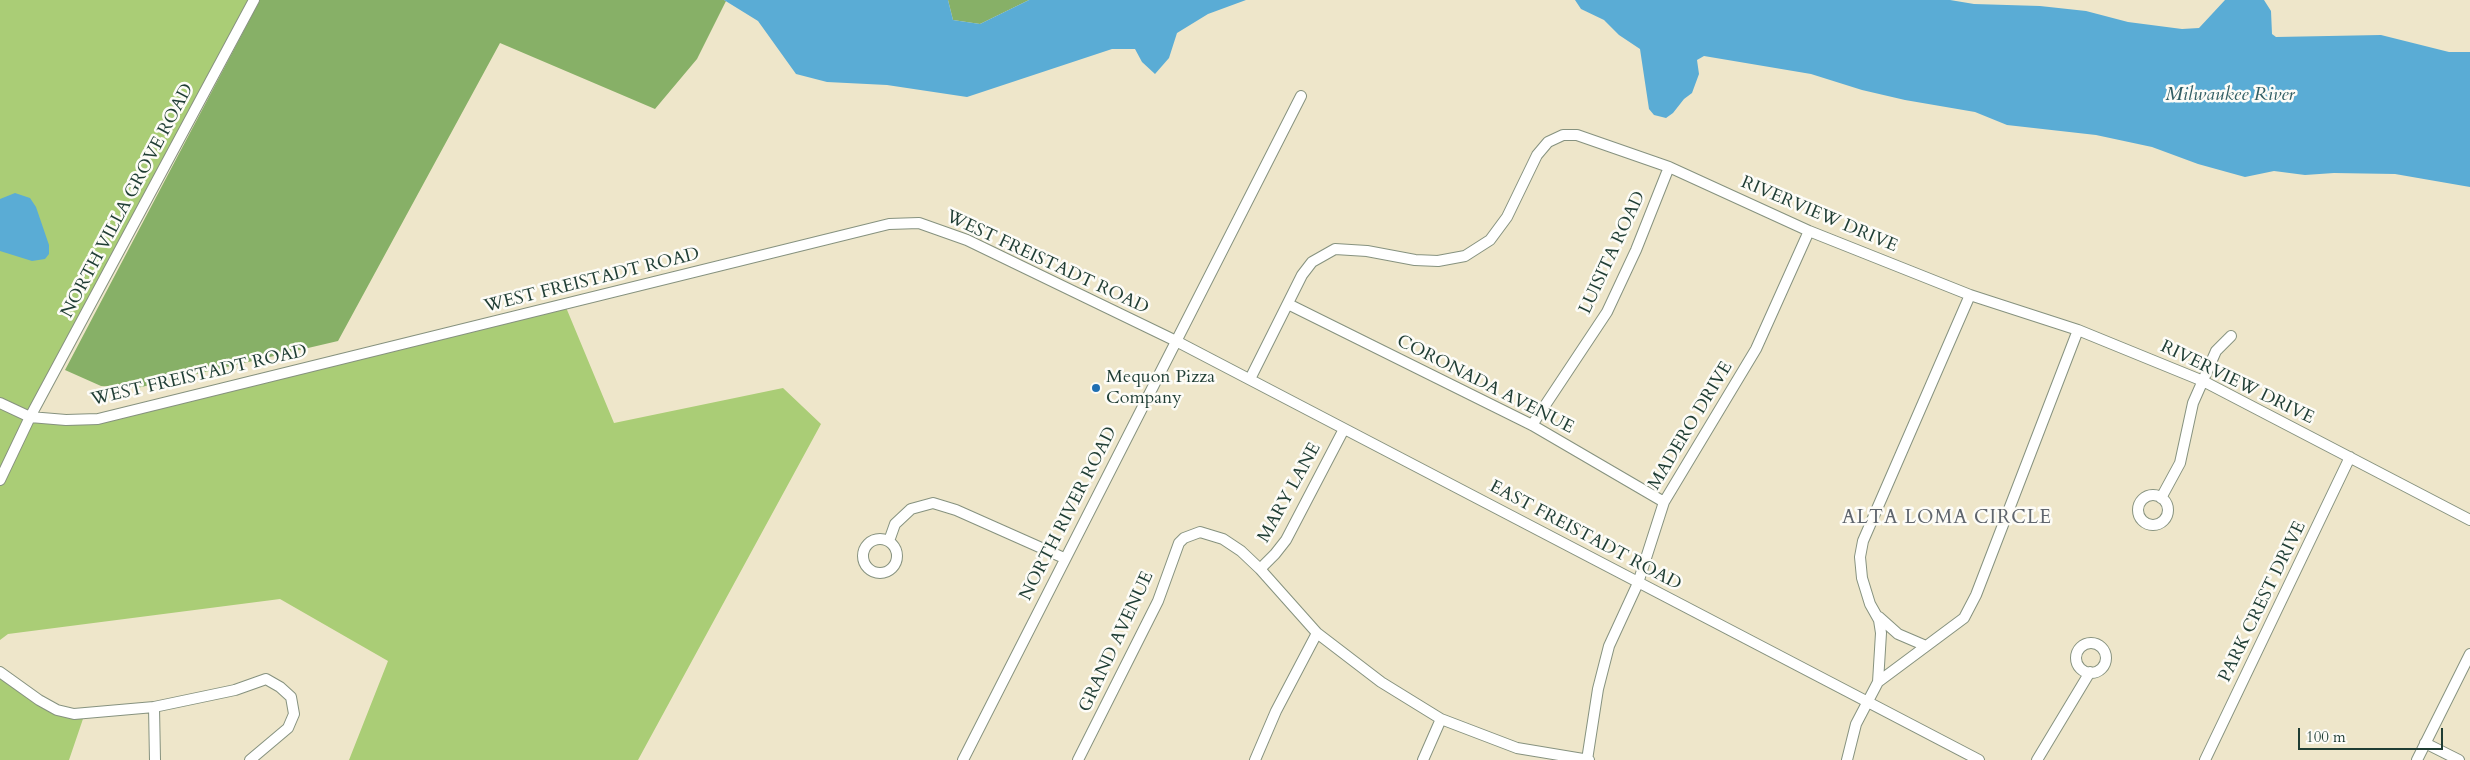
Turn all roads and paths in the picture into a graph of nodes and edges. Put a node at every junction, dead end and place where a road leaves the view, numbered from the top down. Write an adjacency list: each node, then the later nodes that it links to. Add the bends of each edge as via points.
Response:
1 (254, 0): 13 (street, NORTH VILLA GROVE ROAD)
2 (1301, 96): 9 (street, NORTH RIVER ROAD)
3 (1669, 167): 4 (street, RIVERVIEW DRIVE); 6 (street, RIVERVIEW DRIVE, via 1593,139 1563,135 1548,142 1537,155 1507,217 1490,240 1478,249 1465,256 1438,261 1415,260 1367,250 1335,250 1312,262); 14 (street, LUISITA ROAD, via 1607,312)
4 (1810, 231): 5 (street, RIVERVIEW DRIVE); 19 (street, MADERO DRIVE, via 1756,349)
5 (1970, 295): 7 (street, RIVERVIEW DRIVE); 25 (street, via 1863,541 1860,557 1862,578)
6 (1288, 304): 10 (street, RIVERVIEW DRIVE); 14 (street, CORONADA AVENUE)
7 (2078, 330): 11 (street, RIVERVIEW DRIVE); 27 (street, via 1976,595 1964,618)
8 (2231, 336): 11 (street, via 2216,351)
9 (1176, 341): 10 (street, EAST FREISTADT ROAD); 13 (street, WEST FREISTADT ROAD, via 967,240 919,223 889,224 98,419); 22 (street, NORTH RIVER ROAD)
10 (1250, 379): 15 (street, EAST FREISTADT ROAD)
11 (2203, 381): 16 (street, RIVERVIEW DRIVE); 18 (street, via 2187,424 2180,463)
12 (0, 403): 13 (street, WEST FREISTADT ROAD)
13 (30, 418): 17 (street, NORTH VILLA GROVE ROAD)
14 (1532, 425): 19 (street, CORONADA AVENUE)
15 (1344, 429): 23 (street, MARY LANE, via 1286,540); 24 (street, EAST FREISTADT ROAD)
16 (2350, 457): 20 (street, RIVERVIEW DRIVE); 46 (street, PARK CREST DRIVE)
17 (0, 480)
18 (2161, 498)
19 (1664, 502): 24 (street, MADERO DRIVE)
20 (2470, 520)
21 (889, 541): 22 (street, via 895,524 911,509 933,503)
22 (1064, 558): 36 (street, NORTH RIVER ROAD)
23 (1260, 568): 26 (street, GRAND AVENUE); 39 (street, GRAND AVENUE, via 1232,544 1213,535 1200,532 1184,538 1174,553 1158,601)
24 (1638, 583): 32 (street, EAST FREISTADT ROAD); 42 (street, MADERO DRIVE, via 1609,646 1598,689)
25 (1876, 614): 27 (street, via 1898,634); 31 (street, via 1882,633)
26 (1317, 633): 34 (street, GRAND AVENUE, via 1381,682); 40 (street, via 1276,711)
27 (1926, 646): 31 (street)
28 (2470, 654): 35 (street)
29 (0, 672): 33 (street, via 39,700 57,710 74,714)
30 (2090, 672): 45 (street)
31 (1878, 682): 32 (street)
32 (1868, 702): 43 (street, via 1856,724); 44 (street, EAST FREISTADT ROAD)
33 (154, 707): 37 (street); 38 (street, via 235,690 266,679 291,697 294,714 288,728)
34 (1441, 720): 41 (street); 42 (street, GRAND AVENUE, via 1517,748)
35 (2425, 743): 47 (street); 48 (street)
36 (967, 758)
37 (155, 760)
38 (250, 760)
39 (1078, 760)
40 (1255, 760)
41 (1423, 760)
42 (1588, 760)
43 (1847, 760)
44 (1979, 760)
45 (2037, 760)
46 (2205, 760)
47 (2416, 760)
48 (2459, 760)

